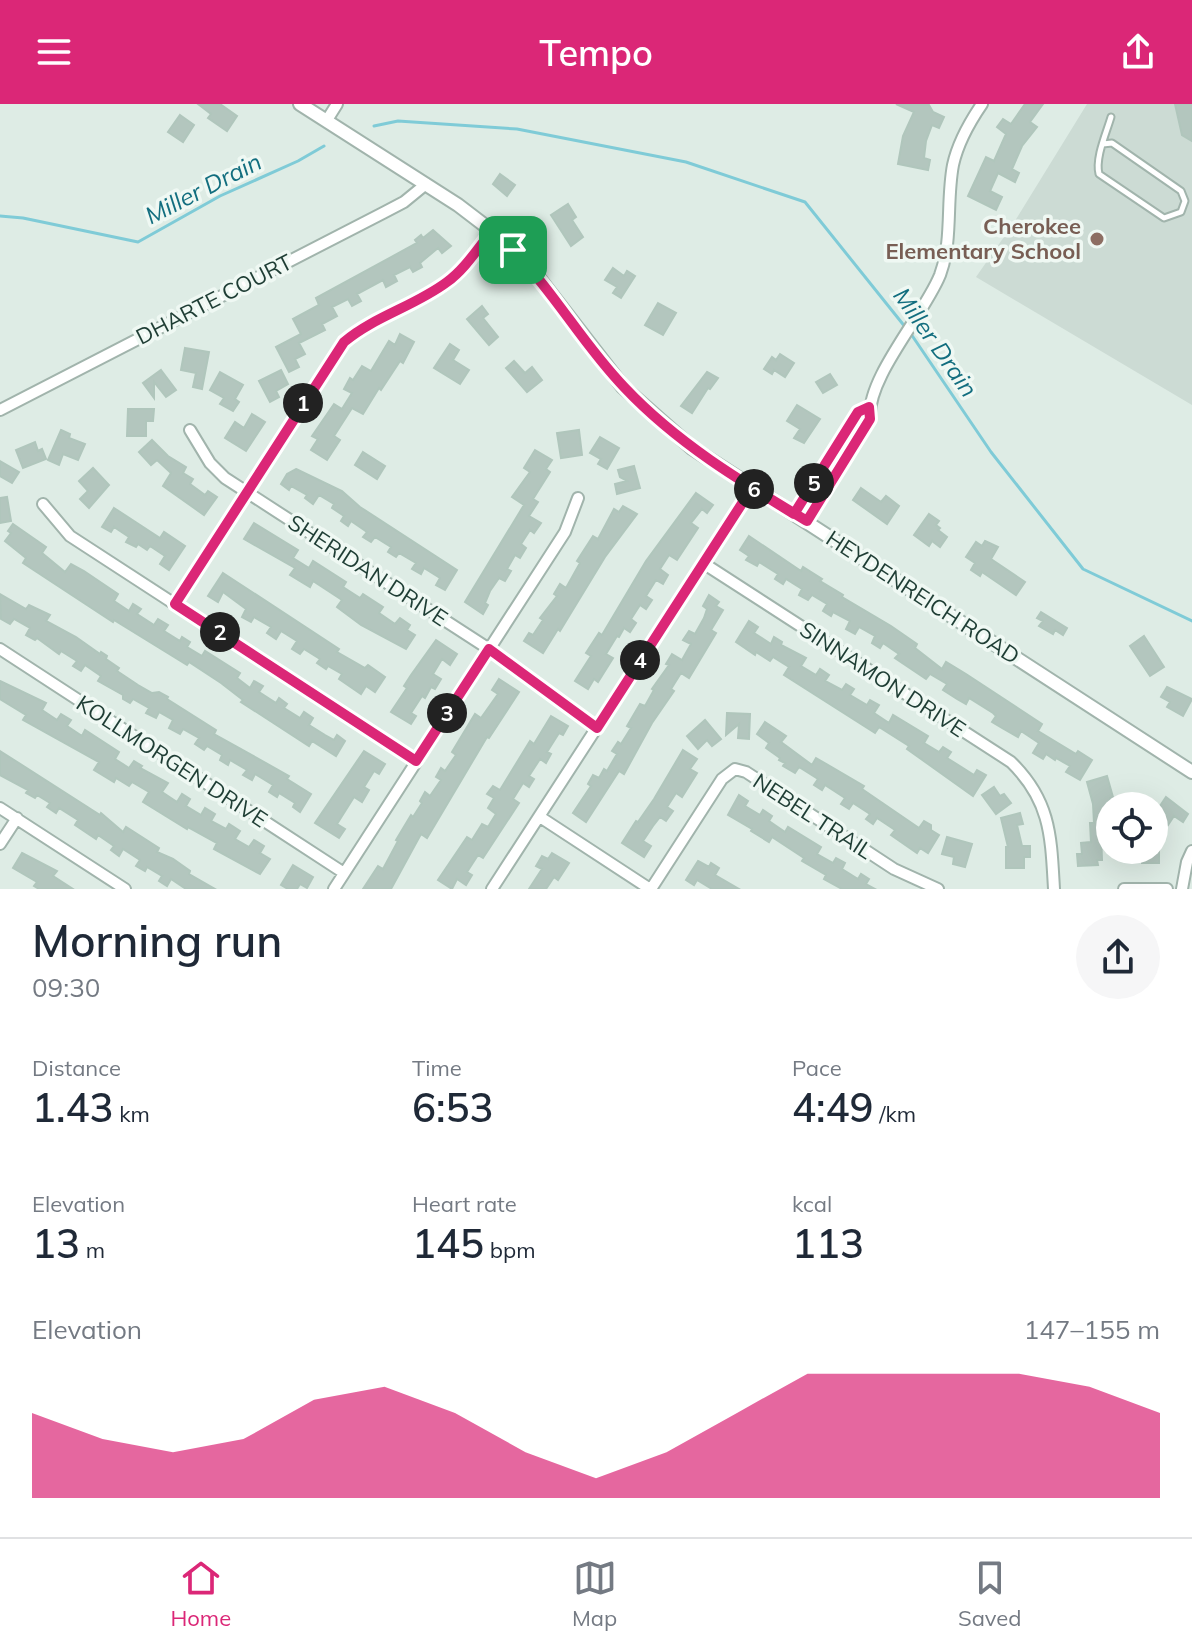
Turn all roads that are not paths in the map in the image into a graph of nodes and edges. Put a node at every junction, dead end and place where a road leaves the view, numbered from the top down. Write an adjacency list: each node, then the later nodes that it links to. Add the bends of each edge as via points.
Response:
1 (300, 104): 4 (street, HEYDENREICH ROAD)
2 (337, 104): 6 (street)
3 (982, 104): 10 (street, via 957,152 947,246 934,287)
4 (317, 108): 6 (street, HEYDENREICH ROAD)
5 (1111, 117): 7 (lane)
6 (327, 120): 8 (street, HEYDENREICH ROAD)
7 (1103, 144): 7 (lane, via 1097,170 1103,177 1164,218 1181,212 1181,191 1112,143)
8 (426, 184): 9 (street, HEYDENREICH ROAD); 11 (street, DHARTE COURT, via 404,202)
9 (492, 231): 15 (street, HEYDENREICH ROAD, via 534,272 637,401 692,448); 16 (street, via 448,282 344,342)
10 (869, 407): 13 (street, via 858,412); 14 (street, via 870,419)
11 (0, 410)
12 (190, 430): 16 (street, SHERIDAN DRIVE, via 214,468)
13 (839, 442): 14 (street); 19 (street)
14 (852, 450): 20 (street)
15 (752, 488): 19 (street, HEYDENREICH ROAD); 21 (street)
16 (246, 492): 22 (street); 24 (street, SHERIDAN DRIVE)
17 (578, 498): 24 (street, via 565,532)
18 (43, 504): 22 (street, via 70,536)
19 (794, 514): 20 (street, HEYDENREICH ROAD)
20 (807, 521): 27 (street, HEYDENREICH ROAD)
21 (703, 563): 25 (street); 39 (street, SINNAMON DRIVE, via 999,753 1022,773 1040,798 1050,830)
22 (175, 604): 26 (street)
23 (0, 649): 33 (street, KOLLMORGEN DRIVE)
24 (489, 649): 25 (street, SHERIDAN DRIVE); 26 (street)
25 (597, 728): 29 (street)
26 (416, 761): 33 (street)
27 (1192, 772)
28 (0, 808): 30 (street)
29 (540, 817): 36 (street); 37 (street)
30 (17, 818): 31 (street); 34 (street)
31 (0, 844)
32 (1192, 851): 42 (street)
33 (344, 873): 35 (street)
34 (125, 889)
35 (334, 889)
36 (492, 889)
37 (650, 889): 38 (street, NEBEL TRAIL, via 730,771 746,772 894,869)
38 (938, 889)
39 (1054, 889)
40 (1124, 889): 41 (street)
41 (1167, 889)
42 (1182, 889)

